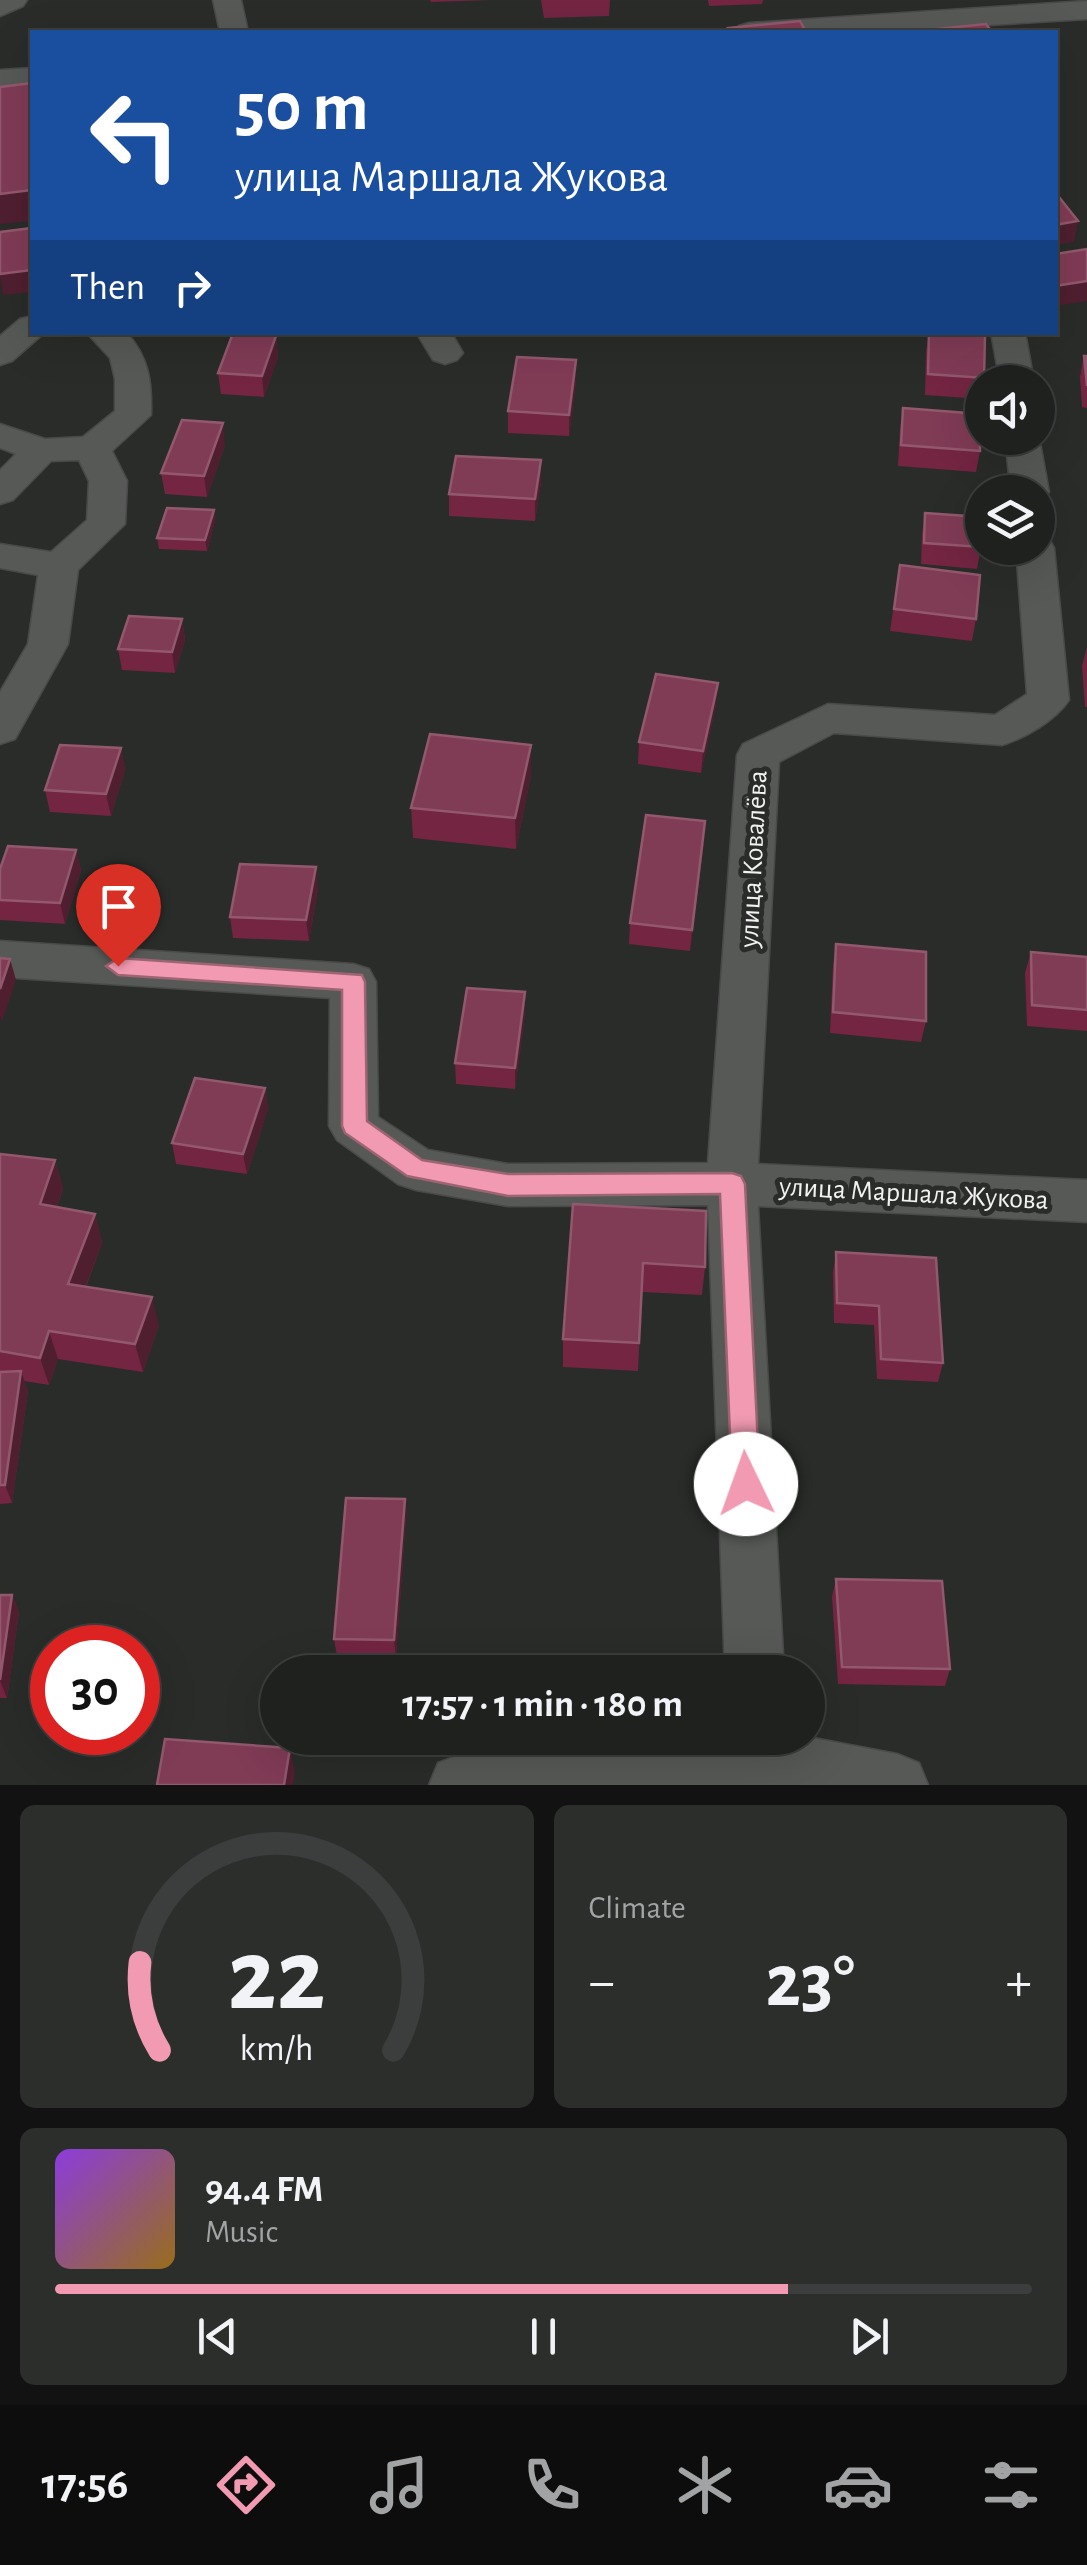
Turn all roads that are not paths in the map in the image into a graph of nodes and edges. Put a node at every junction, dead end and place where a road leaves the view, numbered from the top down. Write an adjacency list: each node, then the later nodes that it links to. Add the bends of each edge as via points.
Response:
1 (13, 0): 3 (street)
2 (226, 0): 5 (street)
3 (0, 6)
4 (1087, 10): 6 (street)
5 (234, 30)
6 (841, 30)
7 (30, 77): 8 (street)
8 (0, 79)
9 (30, 326): 11 (street)
10 (30, 328): 14 (street)
11 (0, 330)
12 (108, 335): 17 (street, via 121,343 134,374 133,416)
13 (1009, 335): 15 (street)
14 (0, 354)
15 (1014, 365)
16 (0, 435): 18 (street)
17 (92, 448): 18 (street); 22 (street, via 108,481 106,524)
18 (41, 450): 19 (street)
19 (0, 492)
20 (0, 556): 22 (street)
21 (1036, 565): 25 (street, улица Ковалёва, via 1048,700 1002,730 828,718 758,756)
22 (60, 566): 23 (street, via 48,644)
23 (0, 729)
24 (0, 959): 25 (street, улица Маршала Жукова, via 354,982 354,1126 416,1169 508,1185)
25 (732, 1184): 26 (street, улица Маршала Жукова); 27 (street)
26 (1087, 1200)
27 (753, 1655)
28 (697, 1755): 30 (street)
29 (784, 1755): 31 (street)
30 (460, 1785)
31 (897, 1785)

